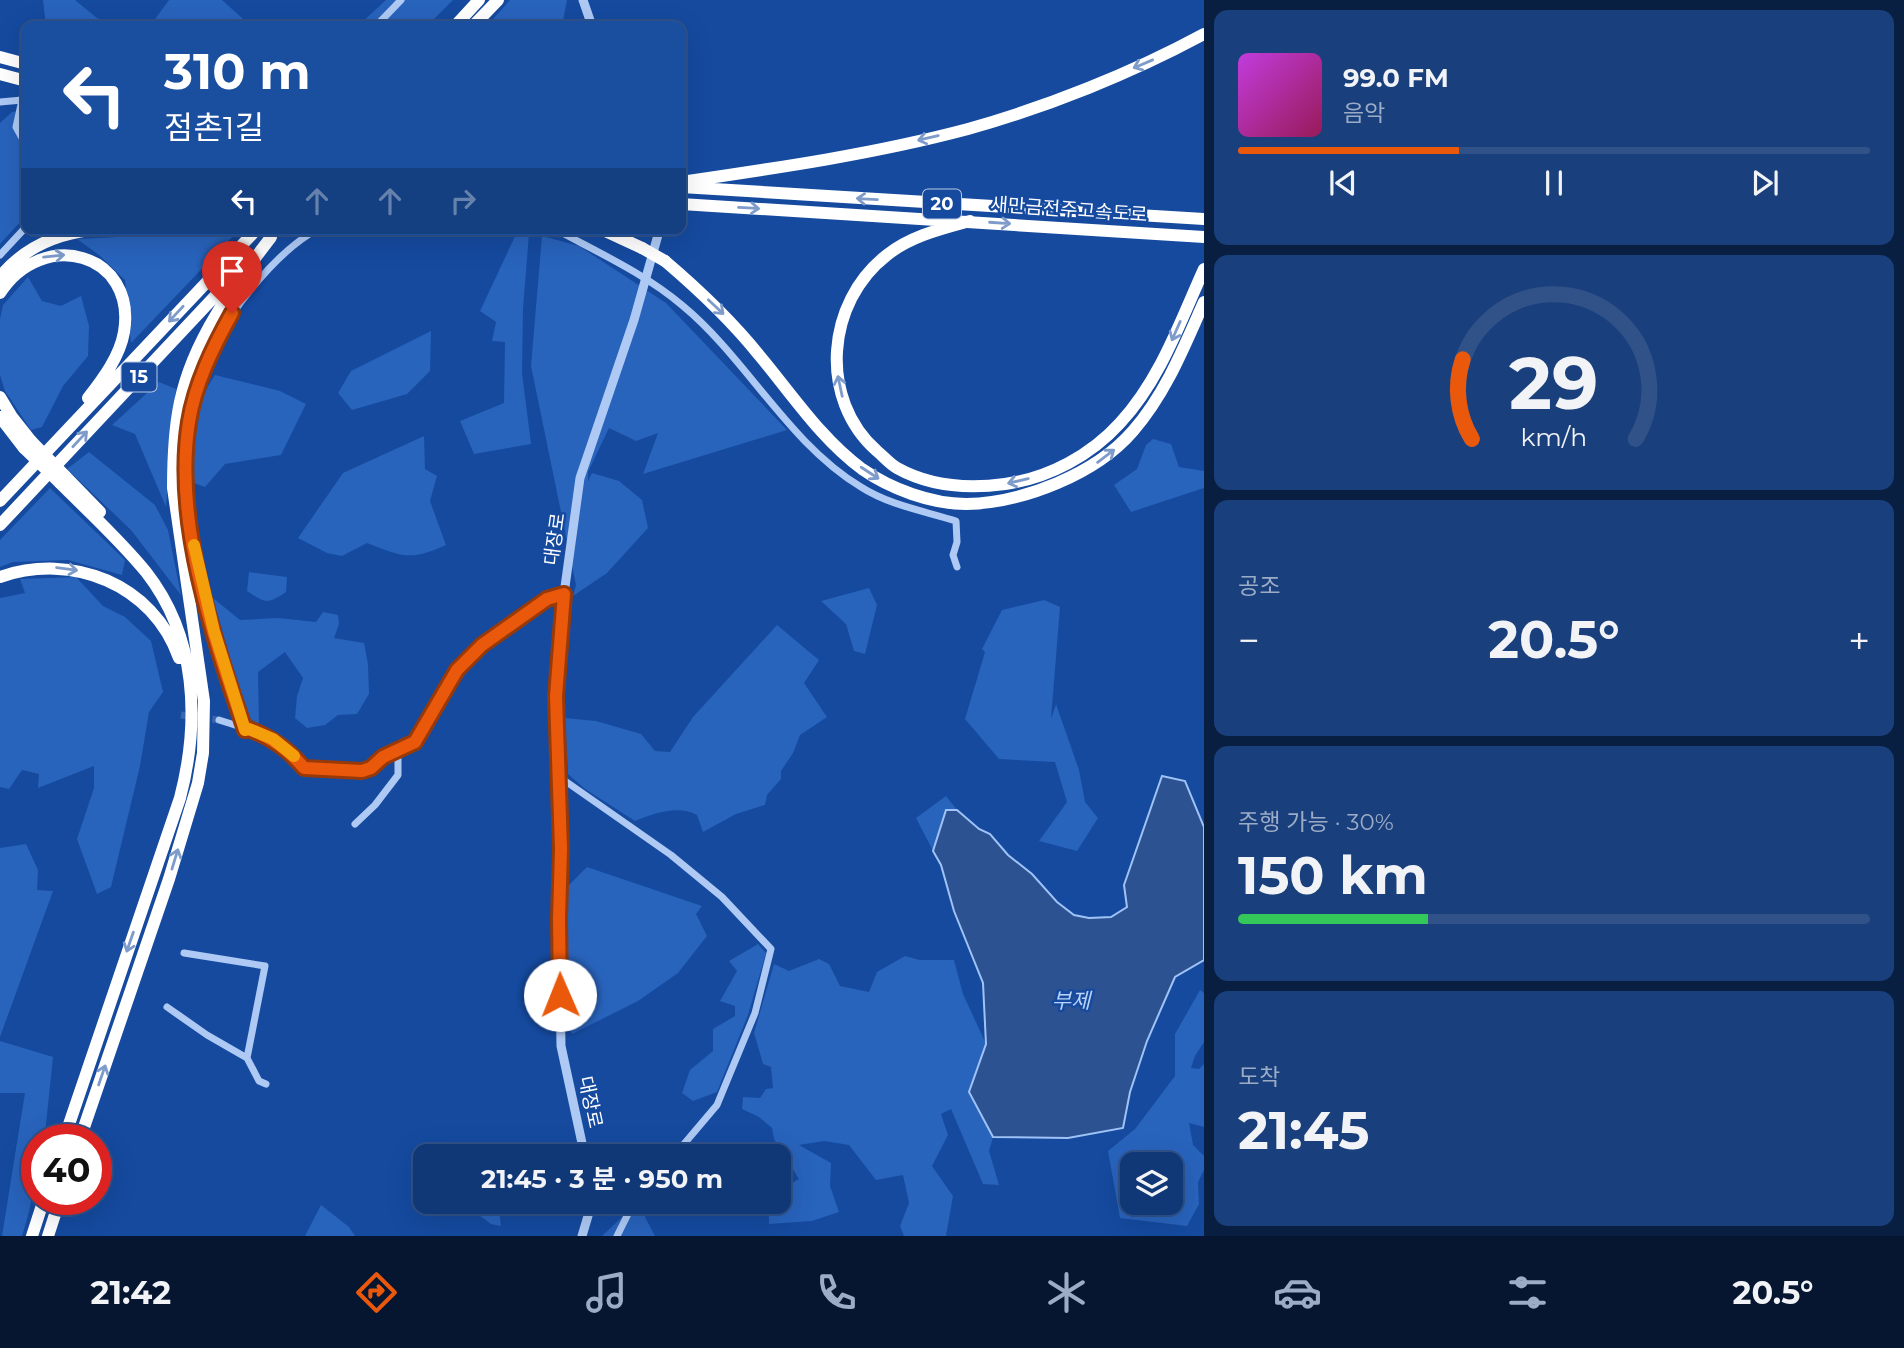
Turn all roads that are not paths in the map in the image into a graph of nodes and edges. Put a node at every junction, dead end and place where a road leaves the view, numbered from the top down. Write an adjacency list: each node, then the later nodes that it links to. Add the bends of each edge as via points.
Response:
1 (401, 0): 5 (street)
2 (479, 0): 6 (highway)
3 (498, 0): 7 (highway)
4 (583, 0): 8 (street)
5 (381, 21)
6 (460, 21)
7 (478, 21)
8 (590, 21)
9 (1204, 34): 18 (highway, one-way to 18, via 1077,92 969,128 867,152)
10 (0, 57): 11 (highway)
11 (21, 63)
12 (0, 74): 13 (highway)
13 (21, 80)
14 (21, 100): 15 (street)
15 (0, 102)
16 (21, 104): 17 (street, via 16,127)
17 (21, 136)
18 (686, 184)
19 (686, 185): 21 (highway, 새만금전주고속도로 / 20, one-way to 19)
20 (686, 204): 22 (highway, 새만금전주고속도로 / 20, one-way to 22)
21 (1204, 219)
22 (970, 221): 32 (highway, 새만금전주고속도로 / 20, one-way to 32); 34 (highway, one-way to 22, via 1150,383 1120,423 1097,444 1050,472 986,487 953,487 896,467 870,444 843,401 836,355 848,304 863,279 887,255 917,237)
23 (21, 232): 33 (street)
24 (68, 235): 35 (highway, via 23,254)
25 (251, 235): 42 (highway, 15, one-way to 42)
26 (273, 235): 45 (highway, 15, one-way to 26)
27 (274, 235): 49 (highway, via 215,316 180,401 173,488)
28 (308, 235): 52 (street, via 259,279 232,313 203,373 189,421 184,465 194,546)
29 (566, 235): 36 (street)
30 (614, 235): 38 (highway, one-way to 38, bridge, via 665,261 729,318 836,447 861,468 887,484 943,502 967,504 1027,493 1066,479 1109,454 1131,434 1165,387)
31 (657, 235): 36 (street, 대장로)
32 (1200, 237)
33 (0, 255)
34 (1204, 269)
35 (0, 277)
36 (646, 277): 46 (street, via 722,344 830,466 892,502 956,521 953,555); 48 (street, 대장로, via 580,478)
37 (0, 293): 42 (highway, one-way to 42, via 25,266 61,254 99,266 112,279 124,304 124,331 116,356)
38 (1204, 302)
39 (0, 397): 41 (highway)
40 (0, 417): 41 (highway)
41 (28, 444): 43 (highway, bridge)
42 (46, 452): 44 (highway, 15)
43 (62, 480): 49 (highway, via 132,544 162,582); 51 (highway, via 161,595 188,665)
44 (0, 501)
45 (0, 525)
46 (957, 567)
47 (0, 577): 51 (highway, one-way to 51, via 27,569 75,569 100,576 138,599 172,641)
48 (564, 594): 53 (street, via 547,599 482,645 457,670 415,742); 54 (street, 대장로, via 556,696)
49 (201, 677): 61 (highway, one-way to 49, via 198,783 205,729)
50 (219, 720): 52 (street)
51 (192, 723): 60 (highway, one-way to 60, via 187,772 174,820)
52 (245, 730): 53 (street, via 273,739 304,768 362,771)
53 (398, 750): 55 (street, via 398,775)
54 (558, 776): 62 (street, 대장로, via 561,1046); 63 (street, via 671,855 722,897 771,949 755,1013 717,1105)
55 (355, 824)
56 (184, 953): 58 (street, via 265,966)
57 (167, 1007): 58 (street)
58 (247, 1058): 59 (street, via 259,1081)
59 (266, 1084)
60 (69, 1124)
61 (85, 1124)
62 (582, 1144)
63 (684, 1144)
64 (588, 1214): 70 (street)
65 (628, 1214): 71 (street)
66 (39, 1215): 68 (highway)
67 (55, 1215): 69 (highway)
68 (32, 1236)
69 (48, 1236)
70 (582, 1236)
71 (617, 1236)

